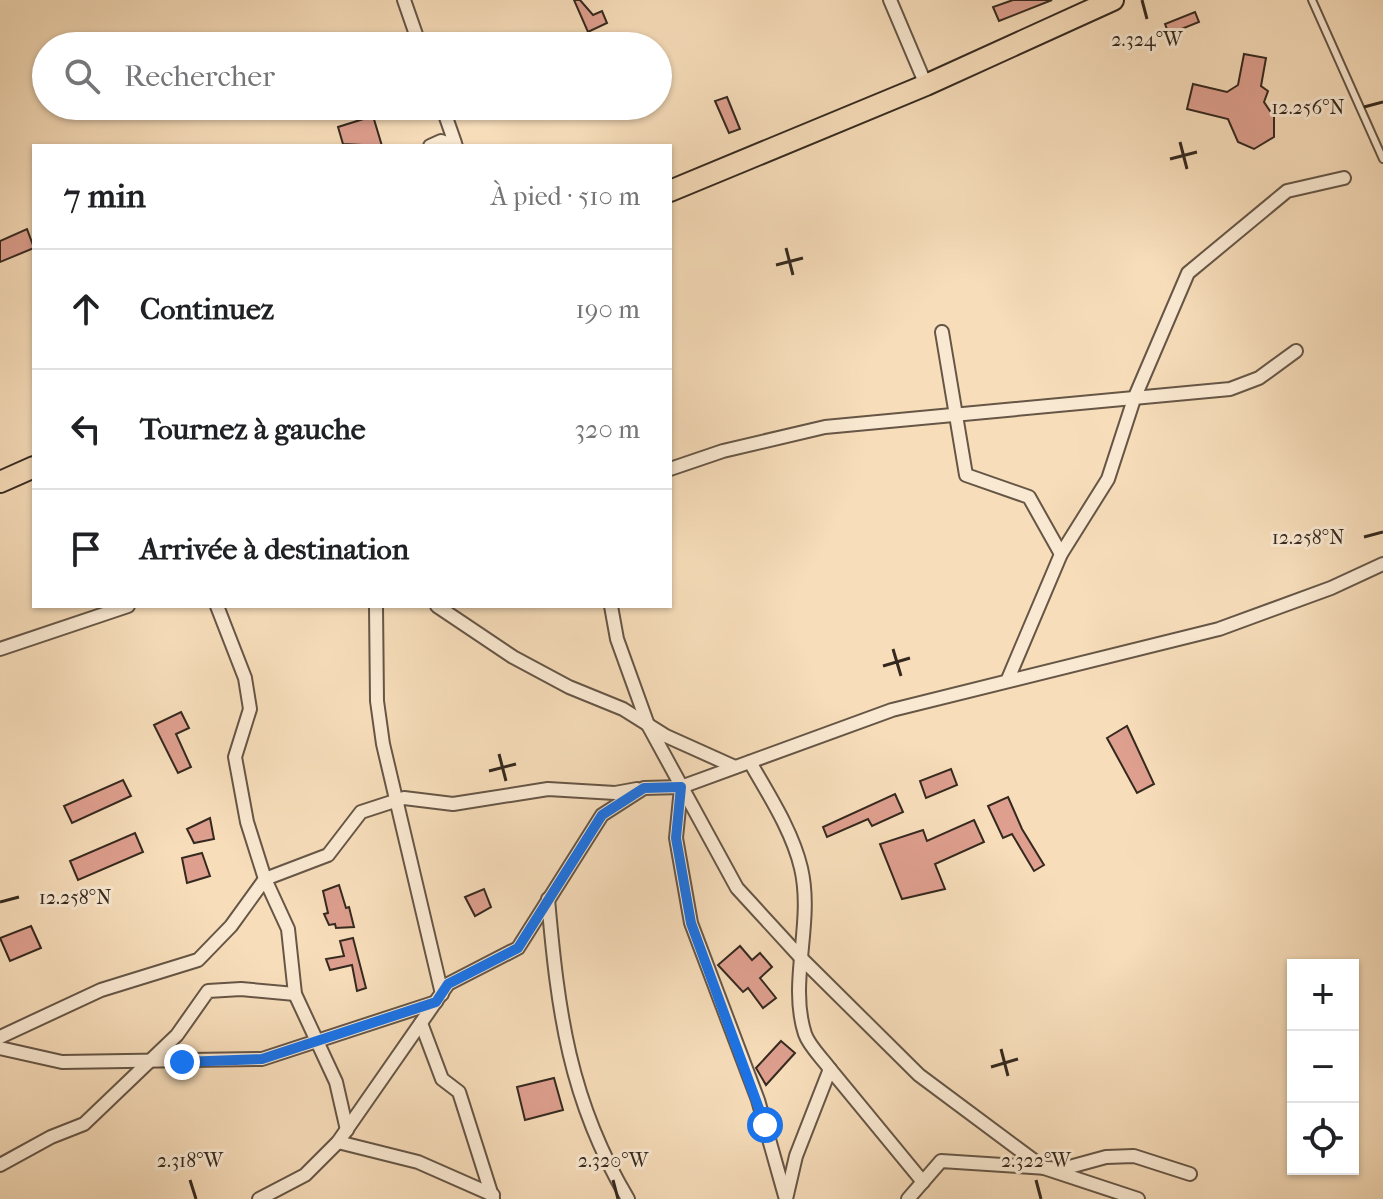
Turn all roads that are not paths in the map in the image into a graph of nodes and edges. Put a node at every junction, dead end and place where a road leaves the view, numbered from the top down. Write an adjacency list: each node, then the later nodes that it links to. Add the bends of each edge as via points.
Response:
1 (404, 0): 5 (street)
2 (890, 0): 6 (street)
3 (1113, 0): 6 (main road)
4 (1312, 0): 9 (lane)
5 (415, 32)
6 (926, 85): 11 (main road)
7 (447, 120): 8 (street)
8 (456, 144)
9 (1383, 159)
10 (1344, 178): 14 (street, via 1287,191 1188,273)
11 (672, 190)
12 (942, 332): 15 (street)
13 (1296, 351): 14 (street, via 1259,378 1230,389)
14 (1134, 399): 15 (street); 19 (street, via 1108,479)
15 (957, 415): 17 (street, via 825,427); 19 (street, via 966,475 1029,497)
16 (32, 468): 18 (main road)
17 (672, 468)
18 (0, 482)
19 (1061, 554): 27 (street)
20 (1383, 564): 27 (street, via 1219,629)
21 (122, 608): 26 (street)
22 (218, 608): 34 (street, via 245,678 250,709 235,757)
23 (376, 608): 33 (street, via 377,701)
24 (440, 608): 28 (street, via 513,657)
25 (611, 608): 28 (street)
26 (0, 649)
27 (1008, 679): 29 (street, via 892,710)
28 (648, 725): 30 (street); 31 (street)
29 (750, 762): 30 (street); 36 (street, via 801,866 806,903)
30 (735, 767): 31 (street)
31 (681, 787): 32 (street); 36 (street, via 737,888); 44 (street, via 676,838 691,923 758,1100 786,1199 796,1156)
32 (644, 788): 33 (street, via 615,793 548,789 453,804); 35 (street, via 602,815)
33 (398, 800): 34 (street, via 361,812 328,855); 38 (street)
34 (265, 879): 37 (street, via 288,929); 40 (street, via 198,960 101,990)
35 (548, 899): 38 (street, via 518,948 448,984); 53 (street, via 557,1003 580,1101)
36 (803, 960): 44 (street, via 799,995 805,1036); 48 (street, via 919,1075)
37 (295, 994): 41 (street); 43 (street, via 208,991)
38 (439, 998): 39 (street); 41 (street)
39 (421, 1023): 45 (street); 51 (street, via 442,1079 459,1092)
40 (0, 1037)
41 (318, 1041): 43 (street, via 262,1059); 45 (street, via 336,1082)
42 (0, 1048): 43 (street, via 62,1062)
43 (153, 1060): 47 (street, via 84,1124)
44 (830, 1069): 50 (street)
45 (347, 1130): 46 (street)
46 (338, 1142): 51 (street, via 418,1162); 52 (street, via 305,1175)
47 (0, 1165)
48 (1044, 1168): 49 (street, via 1134,1156); 50 (street, via 941,1161); 55 (street)
49 (1190, 1174)
50 (923, 1182): 54 (street)
51 (493, 1197)
52 (259, 1199)
53 (628, 1199)
54 (908, 1199)
55 (1138, 1199)

